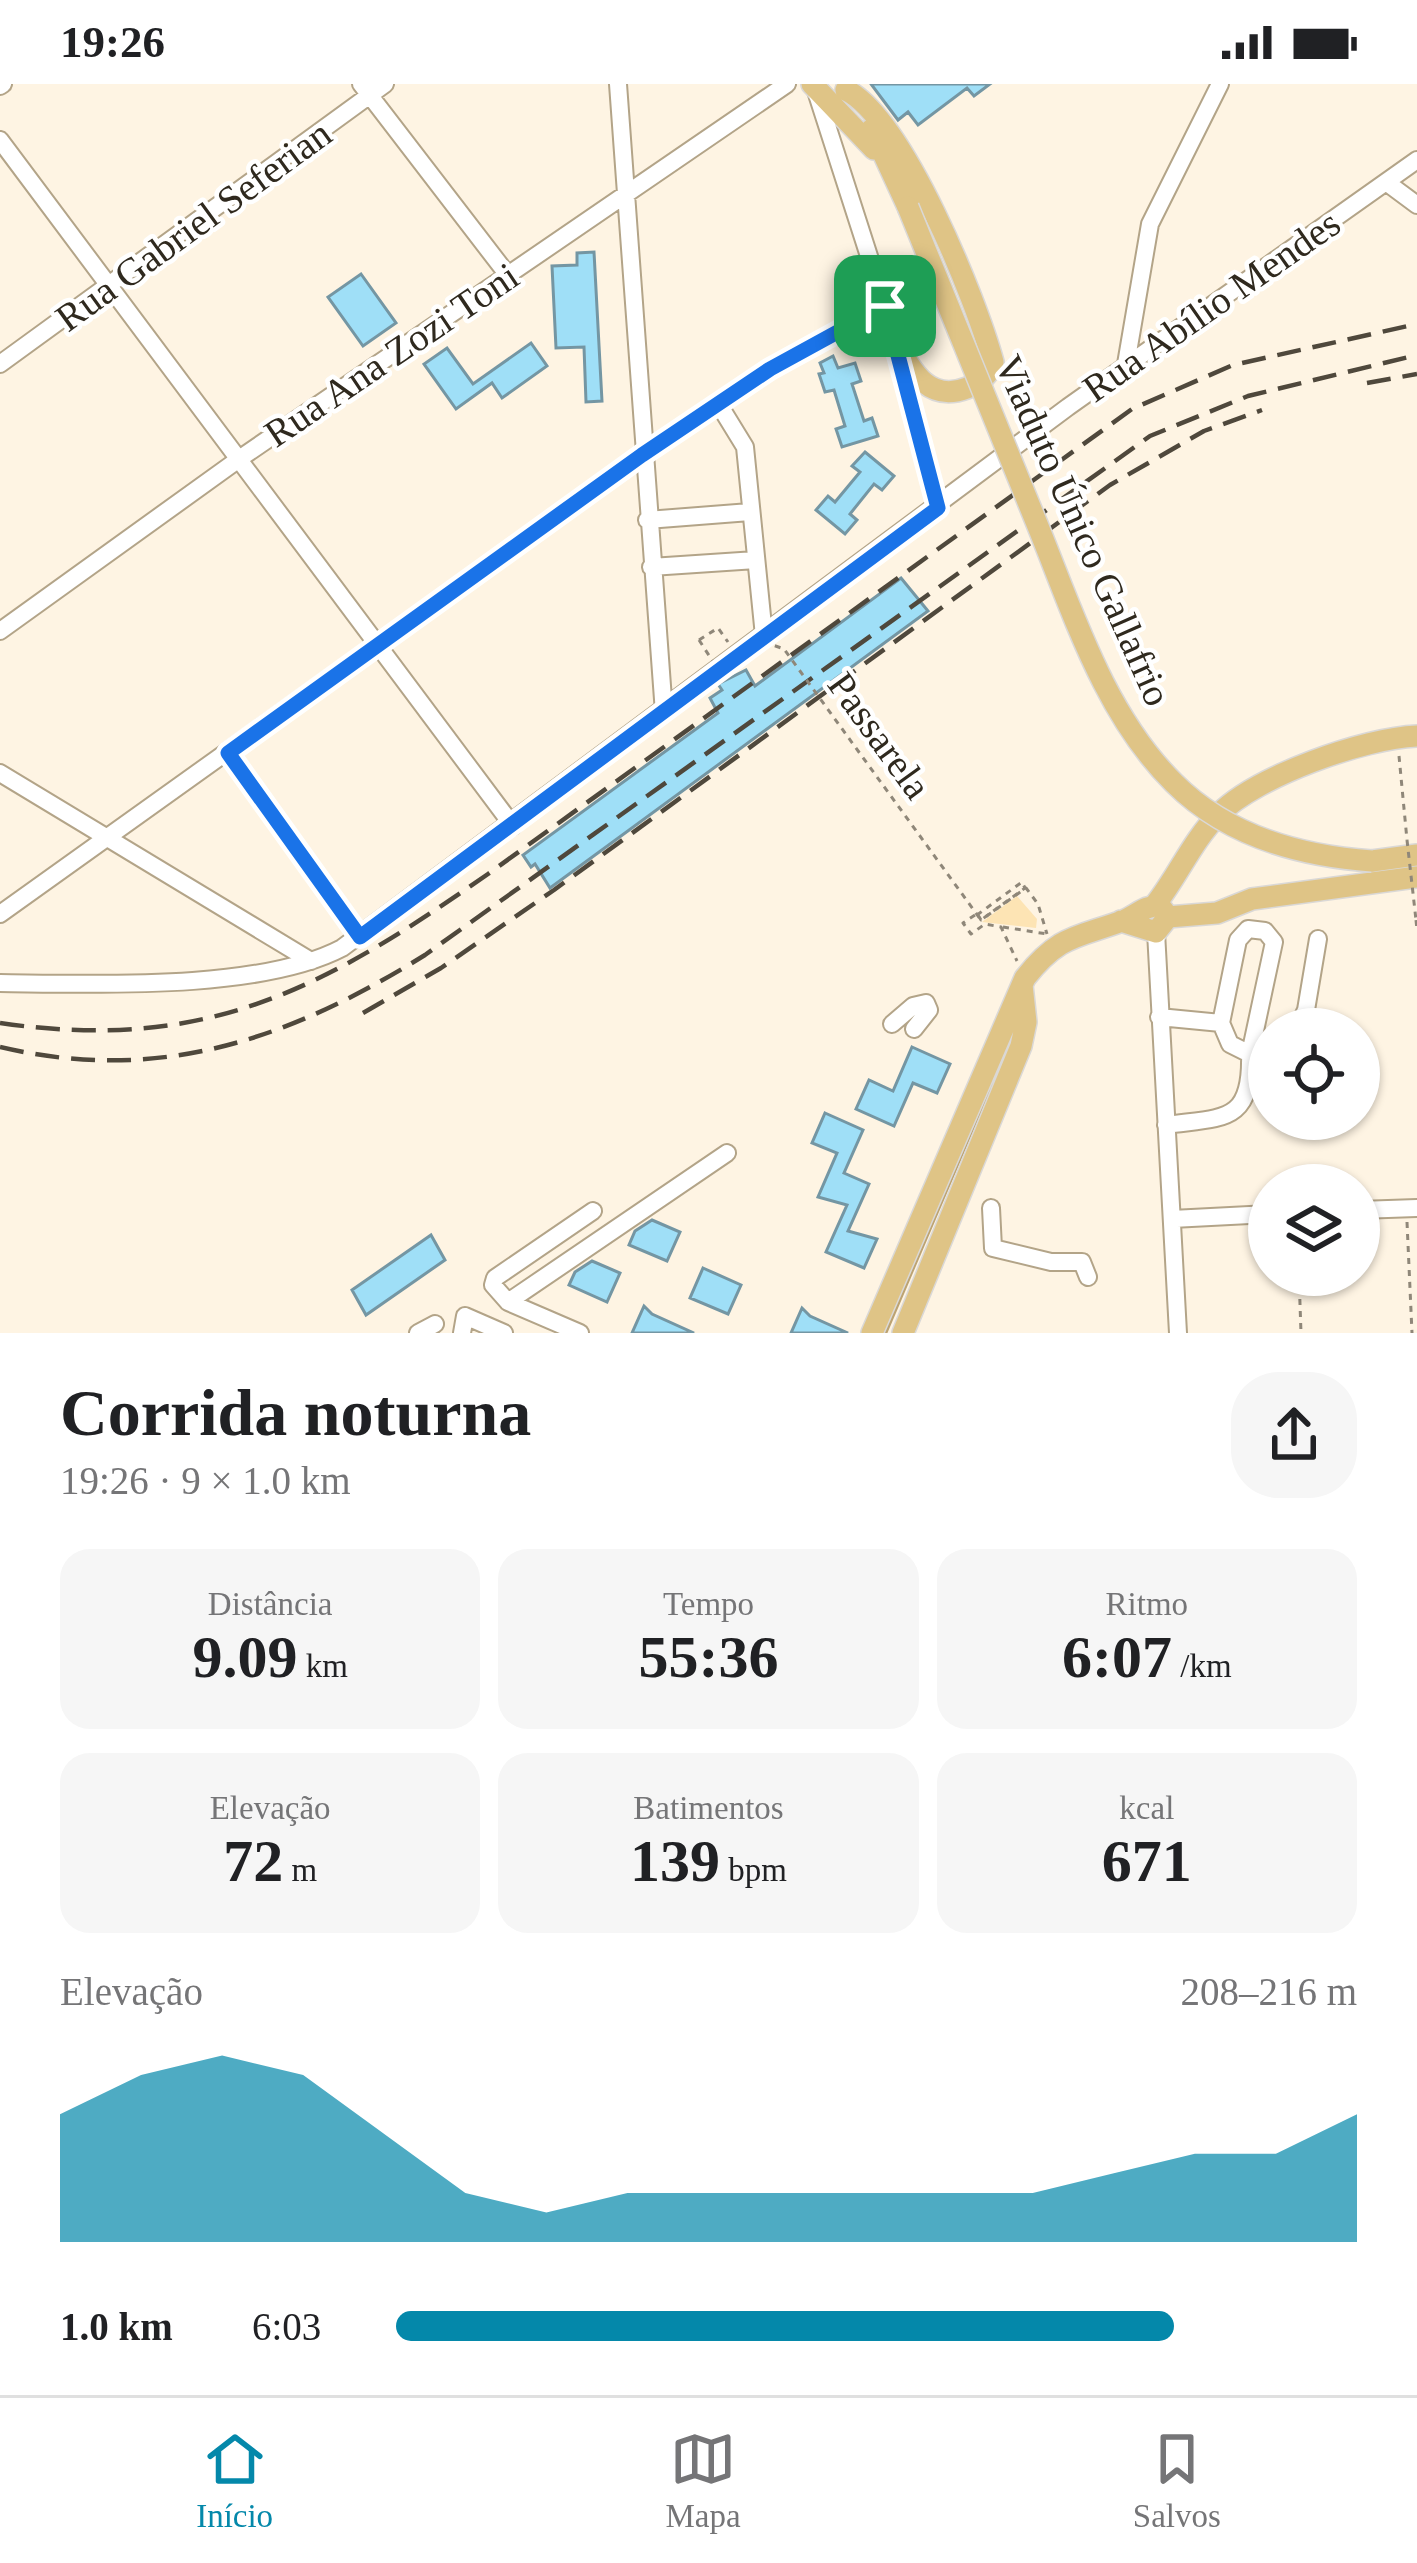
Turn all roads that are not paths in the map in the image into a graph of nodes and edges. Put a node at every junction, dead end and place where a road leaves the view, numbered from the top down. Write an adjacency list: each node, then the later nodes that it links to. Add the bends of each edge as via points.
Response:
1 (618, 84): 11 (street)
2 (787, 84): 11 (street, Rua Ana Zozi Toni)
3 (1220, 84): 18 (street, via 1150,224)
4 (813, 86): 9 (main road, Viaduto Único Gallafrio); 15 (street)
5 (844, 87): 9 (main road, Viaduto Único Gallafrio); 16 (main road, via 873,110 911,169 993,362 990,373 943,393 922,383)
6 (372, 88): 13 (street); 14 (street, Rua Gabriel Seferian)
7 (0, 140): 14 (street)
8 (1417, 160): 10 (street, Rua Abílio Mendes)
9 (886, 162): 36 (main road, Viaduto Único Gallafrio, bridge, via 1087,647 1130,729 1173,782 1236,829 1311,854 1372,861)
10 (1386, 182): 12 (street); 18 (street, Rua Abílio Mendes)
11 (623, 194): 13 (street, Rua Ana Zozi Toni); 20 (street)
12 (1414, 200)
13 (507, 274): 21 (street, Rua Ana Zozi Toni)
14 (112, 285): 17 (street, Rua Gabriel Seferian); 21 (street)
15 (885, 306): 16 (street); 19 (street)
16 (895, 341): 22 (street)
17 (0, 364)
18 (1126, 364): 22 (street, Rua Abílio Mendes)
19 (718, 403): 20 (street); 23 (street, via 745,447)
20 (642, 455): 24 (street); 29 (street)
21 (239, 459): 27 (street, Rua Ana Zozi Toni); 29 (street)
22 (938, 508): 28 (street, Rua Abílio Mendes)
23 (750, 512): 24 (street); 25 (street)
24 (647, 520): 26 (street)
25 (756, 560): 26 (street); 28 (street)
26 (651, 568): 30 (street)
27 (0, 631)
28 (764, 636): 30 (street, Rua Abílio Mendes)
29 (380, 646): 32 (street); 34 (street)
30 (664, 713): 34 (street, Rua Abílio Mendes)
31 (1417, 736): 39 (main road, via 1293,771 1240,798 1201,835)
32 (228, 753): 35 (street); 40 (street)
33 (0, 772): 35 (street)
34 (513, 826): 40 (street, Rua Abílio Mendes)
35 (106, 838): 38 (street); 42 (street)
36 (1412, 847)
37 (1417, 878): 39 (main road, via 1252,898 1217,913)
38 (3, 908)
39 (1152, 914): 46 (main road, via 1052,939 1024,981); 47 (street)
40 (360, 937): 42 (street, Rua Abílio Mendes)
41 (1318, 939): 45 (street)
42 (310, 961): 43 (street, Rua Abílio Mendes, via 239,976)
43 (0, 983)
44 (1265, 1008): 48 (street, via 1274,942 1248,929 1238,940)
45 (1306, 1008)
46 (1019, 1014): 66 (main road); 67 (main road)
47 (1159, 1017): 48 (street); 53 (street)
48 (1221, 1023): 51 (street, via 1230,1044)
49 (892, 1024): 50 (street, via 926,1003)
50 (914, 1029)
51 (1248, 1051)
52 (1248, 1093): 53 (street, via 1229,1116)
53 (1166, 1125): 60 (street)
54 (727, 1153): 62 (street)
55 (991, 1208): 61 (street, via 993,1248 1082,1262)
56 (1412, 1208): 57 (street)
57 (1380, 1209)
58 (593, 1211): 62 (street, via 495,1278)
59 (1248, 1215): 60 (street)
60 (1172, 1220): 68 (street)
61 (1088, 1277)
62 (508, 1302): 65 (street)
63 (495, 1331): 64 (street, via 465,1316)
64 (462, 1333)
65 (580, 1333)
66 (872, 1333)
67 (903, 1333)
68 (1178, 1333)

